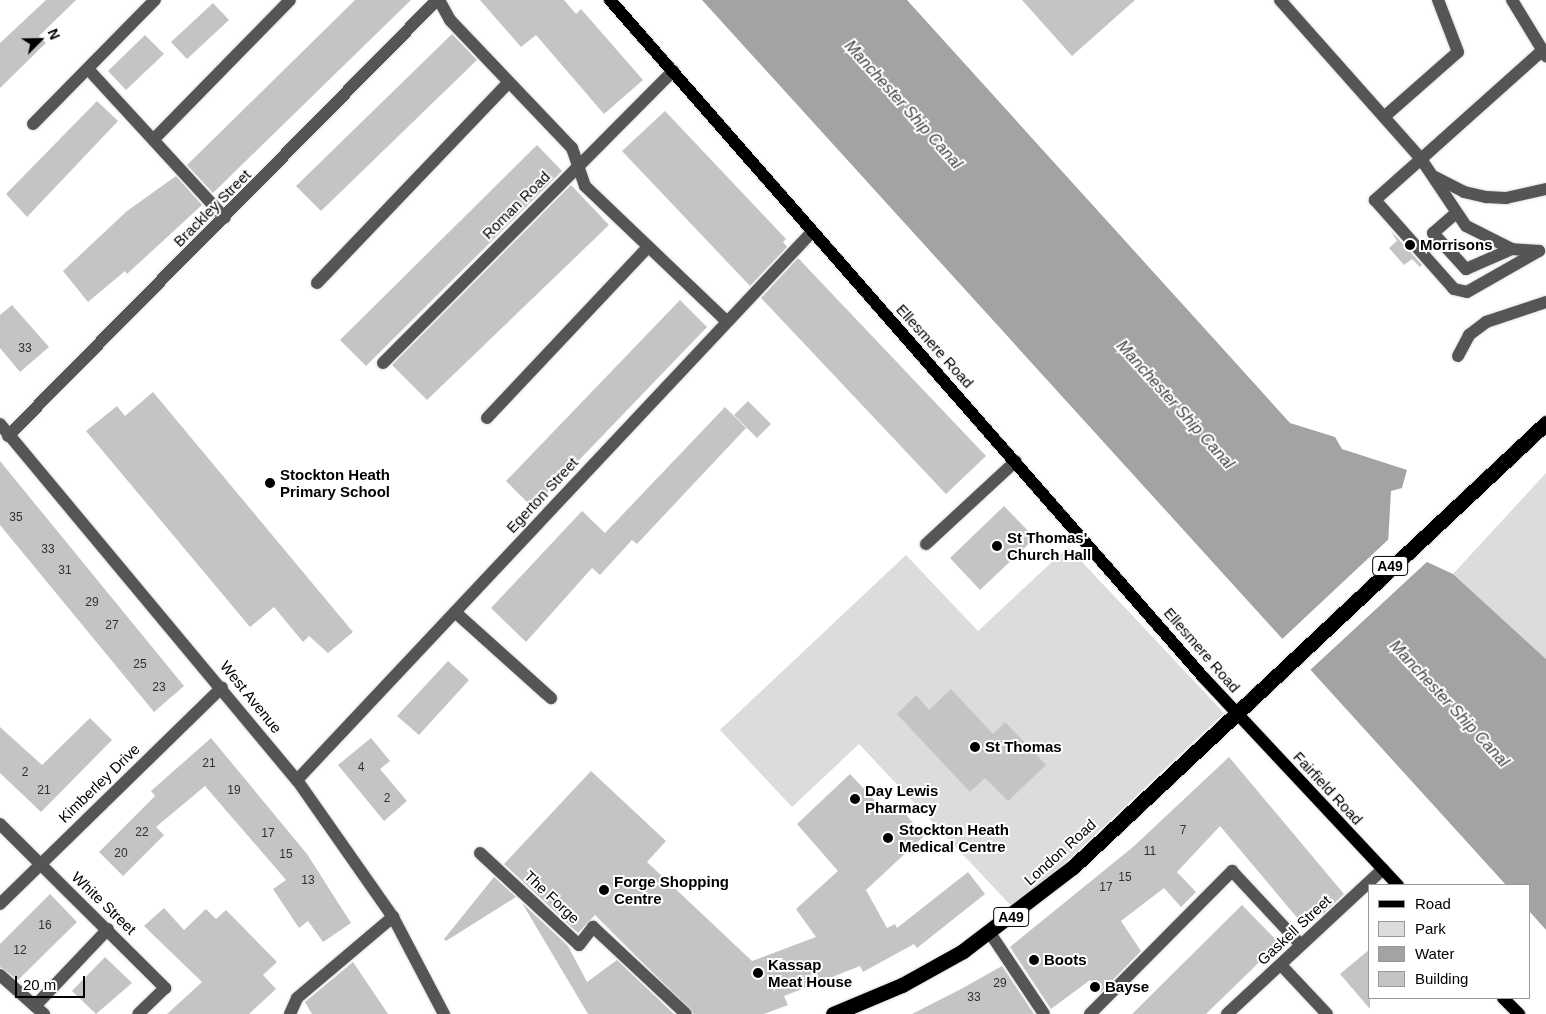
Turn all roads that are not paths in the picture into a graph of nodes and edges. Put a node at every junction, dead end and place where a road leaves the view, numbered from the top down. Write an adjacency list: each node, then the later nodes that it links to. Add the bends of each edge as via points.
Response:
1 (155, 0): 9 (street)
2 (290, 0): 14 (street)
3 (438, 0): 11 (street, via 450,20); 20 (street, Brackley Street)
4 (610, 0): 10 (main road, Ellesmere Road)
5 (1280, 0): 12 (street)
6 (1438, 0): 12 (street, via 1458,52)
7 (1512, 0): 8 (street)
8 (1544, 53): 15 (street)
9 (88, 70): 13 (street); 14 (street)
10 (673, 71): 16 (street, Roman Road); 21 (main road, Ellesmere Road)
11 (509, 82): 16 (street, via 572,148); 25 (street)
12 (1384, 117): 15 (street)
13 (33, 124)
14 (154, 139): 20 (street)
15 (1420, 159): 17 (street); 24 (street, via 1375,200 1460,292)
16 (578, 165): 22 (street, via 585,186); 29 (street, Roman Road)
17 (1435, 177): 18 (street, via 1464,192 1486,197 1506,198); 19 (street)
18 (1546, 188)
19 (1455, 214): 23 (street, via 1466,226); 23 (street, via 1433,233 1466,269)
20 (225, 218): 33 (street, Brackley Street)
21 (812, 232): 27 (street, Egerton Street); 34 (main road, Ellesmere Road)
22 (648, 247): 27 (street); 30 (street)
23 (1512, 249): 24 (street)
24 (1542, 251)
25 (317, 283)
26 (1546, 302): 28 (street, via 1486,322 1469,335)
27 (725, 320): 36 (street, Egerton Street)
28 (1458, 356)
29 (383, 363)
30 (487, 418)
31 (1546, 423): 39 (highway, A49)
32 (0, 424): 33 (street, West Avenue)
33 (8, 436): 37 (street, West Avenue)
34 (1016, 461): 35 (street); 39 (main road, Ellesmere Road)
35 (926, 544)
36 (455, 612): 38 (street); 40 (street, Egerton Street)
37 (222, 687): 40 (street, West Avenue); 43 (street, Kimberley Drive)
38 (551, 698)
39 (1236, 712): 44 (main road, Fairfield Road); 49 (highway, London Road / A49, via 1073,867)
40 (297, 780): 47 (street, West Avenue)
41 (0, 824): 43 (street, White Street)
42 (480, 853): 58 (street, The Forge, via 579,945 593,927)
43 (39, 863): 46 (street, Kimberley Drive); 48 (street, White Street)
44 (1383, 869): 45 (main road, Fairfield Road); 50 (street, Gaskell Street)
45 (1397, 884)
46 (0, 904)
47 (393, 917): 56 (street, via 297,998); 57 (street, West Avenue)
48 (108, 929): 54 (street); 55 (street, White Street, via 165,988)
49 (990, 933): 59 (highway, London Road / A49, via 934,969); 60 (street)
50 (1301, 945): 51 (street, Gaskell Street); 61 (street, via 1232,871)
51 (1281, 964): 62 (street, Gaskell Street); 63 (street)
52 (0, 975): 54 (street)
53 (1504, 999): 64 (main road)
54 (40, 1010)
55 (138, 1014)
56 (290, 1014)
57 (444, 1014)
58 (686, 1014)
59 (832, 1014)
60 (1044, 1014)
61 (1090, 1014)
62 (1227, 1014)
63 (1327, 1014)
64 (1519, 1014)

